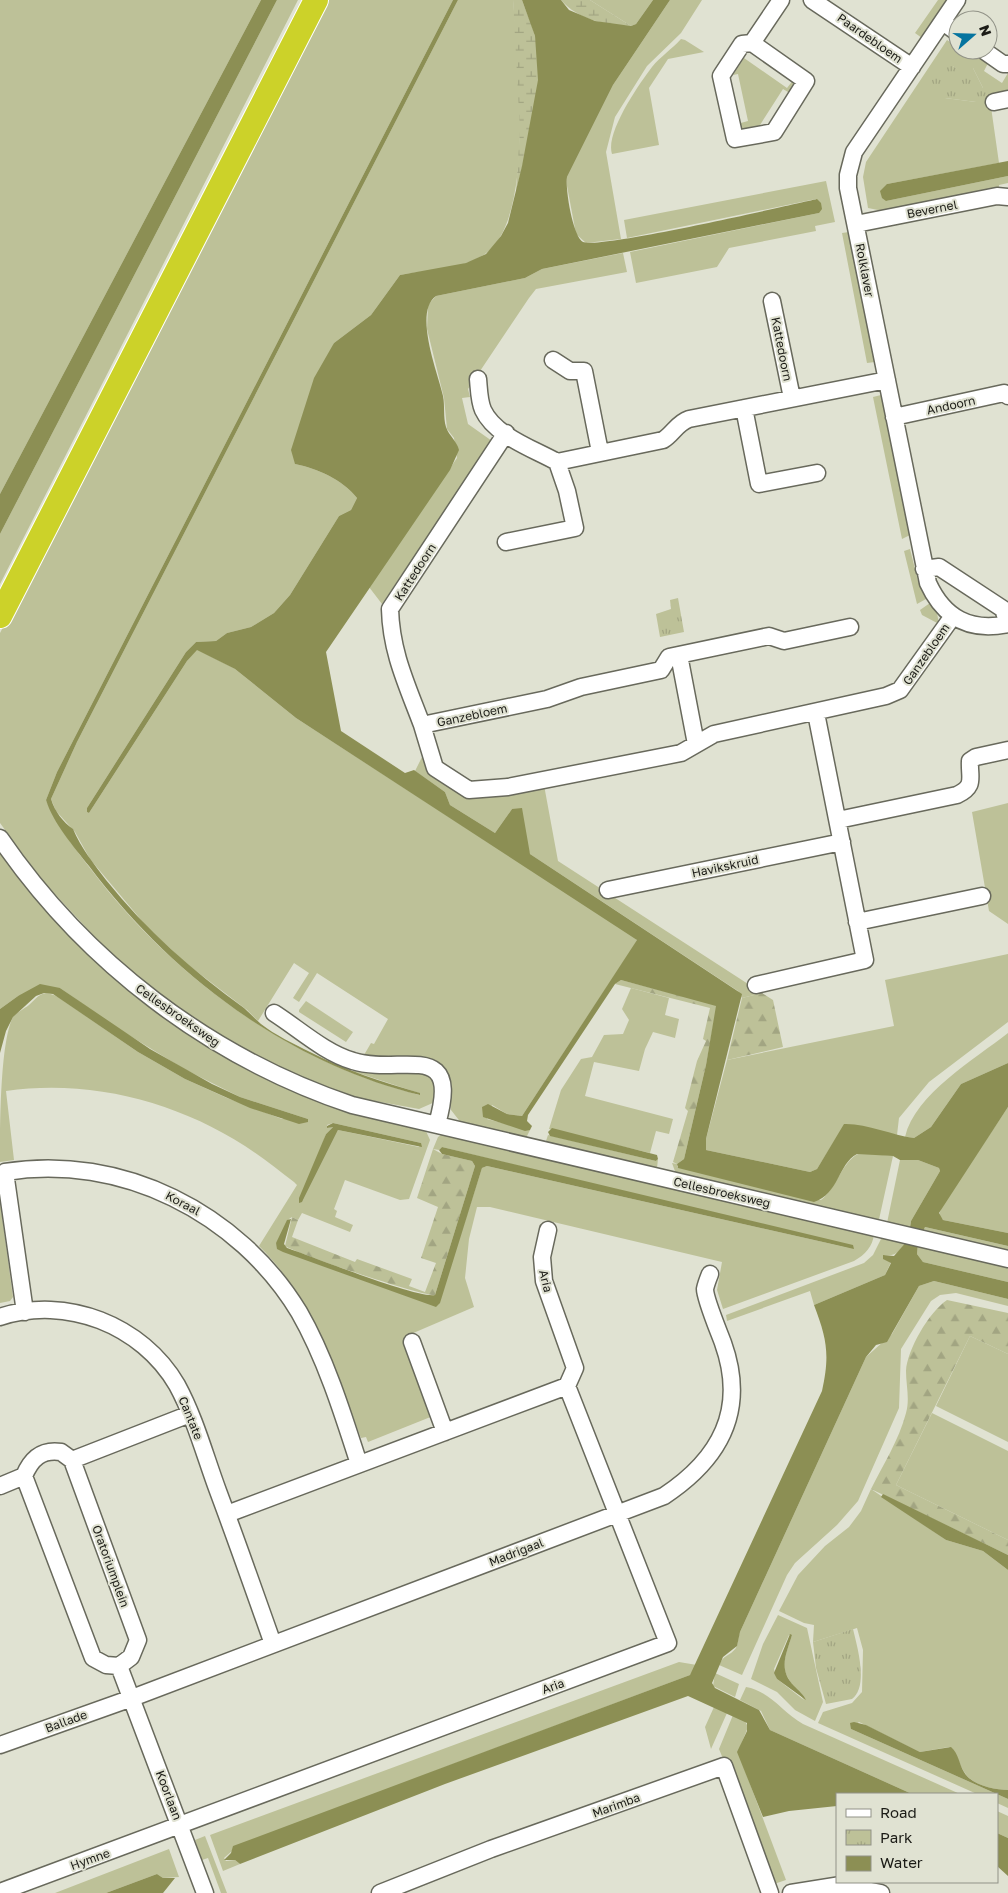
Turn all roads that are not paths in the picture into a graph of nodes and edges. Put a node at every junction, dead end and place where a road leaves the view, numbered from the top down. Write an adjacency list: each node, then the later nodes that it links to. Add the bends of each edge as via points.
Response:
1 (307, 0): 27 (highway)
2 (316, 0): 28 (highway)
3 (781, 0): 9 (street)
4 (812, 0): 6 (street, Paardebloem)
5 (957, 0): 7 (street, Rolklaver)
6 (828, 5): 10 (street, Paardebloem)
7 (943, 22): 8 (street); 10 (street, Rolklaver)
8 (948, 26)
9 (752, 43): 9 (street, via 742,44 721,76 735,138 774,132 806,81)
10 (912, 67): 12 (street, Rolklaver, via 850,161 848,188)
11 (1008, 197): 12 (street, Bevernel, via 997,196)
12 (856, 224): 16 (street, Rolklaver)
13 (772, 301): 18 (street, Kattedoorn)
14 (553, 360): 22 (street, via 570,371 584,372)
15 (478, 379): 21 (street, via 483,410)
16 (887, 380): 18 (street, Kattedoorn); 20 (street, Rolklaver)
17 (1007, 392): 20 (street, Andoorn)
18 (792, 398): 19 (street, Kattedoorn)
19 (744, 408): 22 (street, Kattedoorn, via 680,422 663,440); 24 (street, via 759,484)
20 (894, 417): 26 (street, Rolklaver)
21 (506, 433): 23 (street); 34 (street, Kattedoorn, via 390,609 396,656)
22 (600, 452): 23 (street, Kattedoorn)
23 (557, 462): 25 (street, via 575,528)
24 (817, 472)
25 (506, 542)
26 (924, 569): 29 (street, Rolklaver, via 935,598); 30 (street, Rolklaver, via 939,567 958,579 1003,609)
27 (0, 597)
28 (0, 616)
29 (953, 616): 30 (street, Rolklaver, via 982,628); 33 (street, Ganzebloem, via 900,690)
30 (1008, 624)
31 (850, 627): 32 (street, Ganzebloem, via 784,641 769,636)
32 (679, 655): 34 (street, Ganzebloem, via 669,657 661,670 581,687 548,699); 35 (street)
33 (816, 713): 35 (street, Ganzebloem, via 714,734); 37 (street)
34 (422, 725): 35 (street, Ganzebloem, via 435,768 469,790 508,787 677,754)
35 (696, 744)
36 (1008, 750): 37 (street, via 970,761 971,785 967,791)
37 (838, 820): 39 (street)
38 (0, 838): 45 (street, Cellesbroeksweg, via 37,887 91,947 134,985 200,1033 253,1064 327,1097)
39 (842, 842): 40 (street, Havikskruid); 42 (street)
40 (608, 890)
41 (982, 896): 42 (street)
42 (857, 922): 43 (street, via 865,960)
43 (756, 985)
44 (274, 1013): 45 (street, via 349,1060 386,1066 419,1063 432,1068 444,1089)
45 (437, 1124): 47 (street, Cellesbroeksweg)
46 (548, 1230): 52 (street, Aria, via 542,1257 544,1281 575,1368)
47 (1008, 1259)
48 (710, 1274): 60 (street, Madrigaal, via 705,1290 728,1357 732,1395 726,1426 711,1457 689,1480 664,1496)
49 (25, 1312): 50 (street, Cantate); 53 (street, Cantate, via 70,1312 101,1320 131,1336 167,1371); 56 (street, Koraal, via 5,1172 40,1168 88,1171 157,1190 200,1212 232,1235 255,1256 286,1293 319,1355)
50 (0, 1318)
51 (412, 1342): 54 (street)
52 (568, 1386): 54 (street); 60 (street, Aria)
53 (190, 1414): 55 (street); 59 (street, Cantate)
54 (444, 1432): 56 (street)
55 (72, 1460): 57 (street, via 61,1452 42,1453 34,1458); 62 (street, Oratoriumplein, via 138,1640 131,1657)
56 (359, 1464): 59 (street)
57 (24, 1476): 58 (street); 62 (street, via 93,1658)
58 (0, 1486)
59 (227, 1514): 61 (street, Cantate)
60 (616, 1514): 61 (street, Madrigaal); 65 (street, Aria, via 668,1643)
61 (273, 1644): 63 (street, Madrigaal)
62 (119, 1666): 63 (street)
63 (132, 1698): 64 (street, Ballade); 65 (street, Koorlaan)
64 (0, 1745)
65 (180, 1826): 66 (street, Hymne); 67 (street, Koorlaan)
66 (0, 1892)
67 (205, 1893)
68 (382, 1893): 69 (street, Marimba, via 491,1849 724,1766)
69 (770, 1893)
70 (791, 1893): 71 (street, via 841,1885)
71 (881, 1893)

